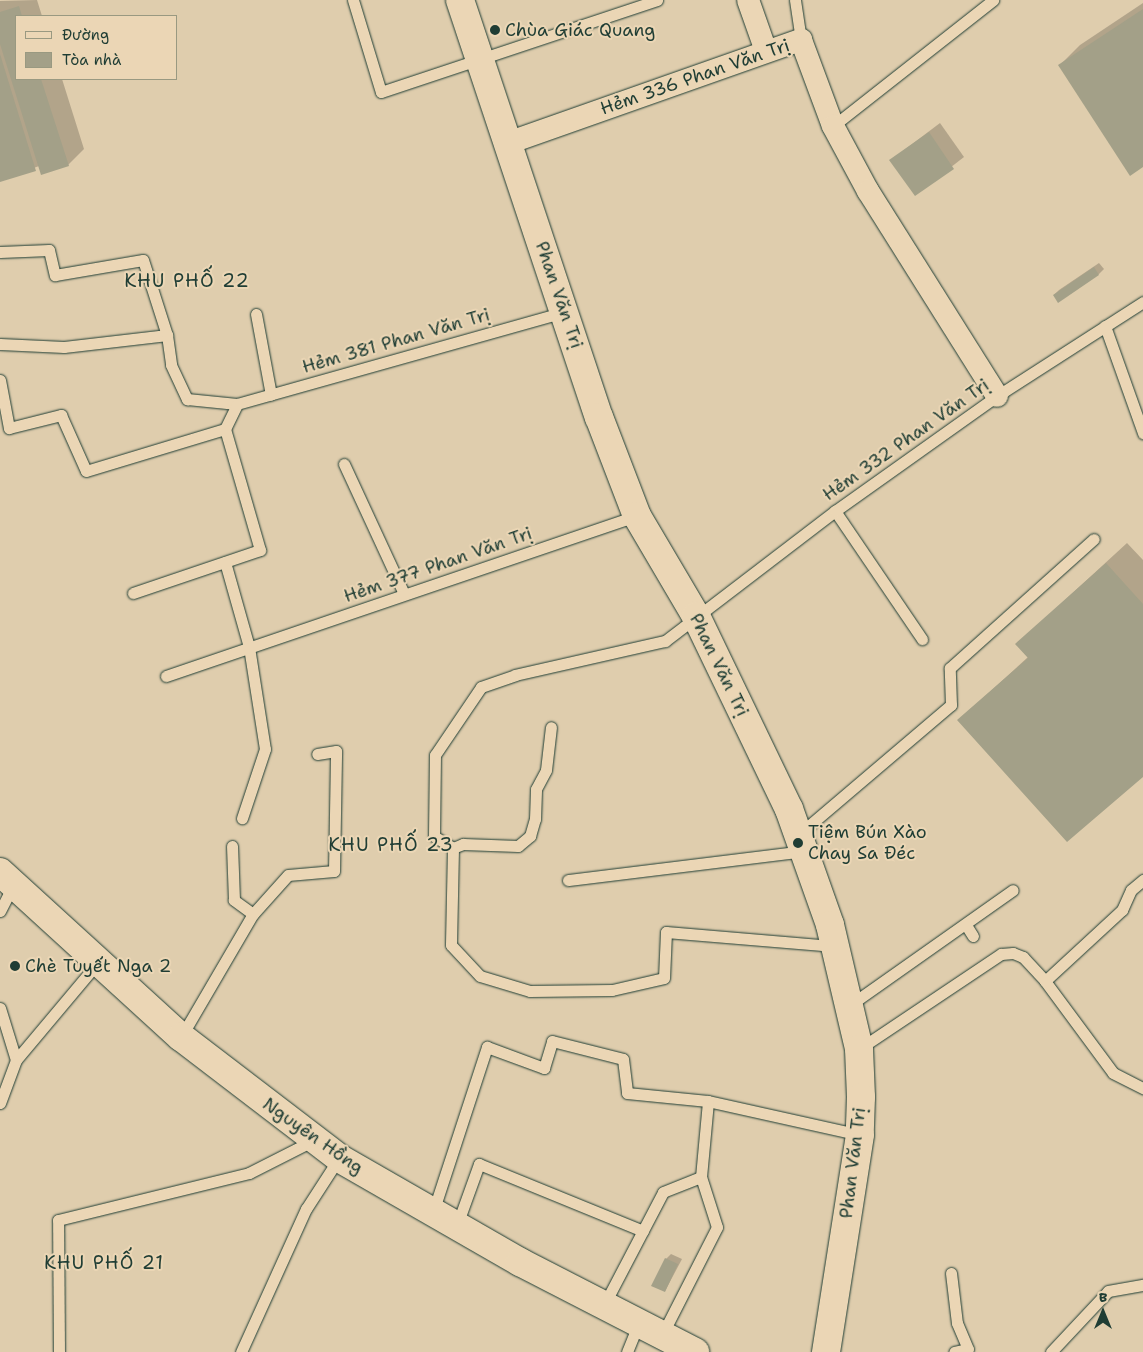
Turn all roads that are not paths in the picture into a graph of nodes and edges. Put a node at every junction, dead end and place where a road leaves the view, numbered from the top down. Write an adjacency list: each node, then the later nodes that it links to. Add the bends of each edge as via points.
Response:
1 (353, 0): 9 (lane, via 380,92)
2 (460, 0): 9 (main road, Phan Văn Trị)
3 (657, 0): 9 (lane)
4 (748, 0): 8 (street)
5 (795, 0): 7 (lane)
6 (993, 0): 10 (lane)
7 (801, 40): 8 (street, Hẻm 336 Phan Văn Trị); 10 (street, Hẻm 336 Phan Văn Trị)
8 (766, 51): 11 (street, Hẻm 336 Phan Văn Trị)
9 (480, 60): 11 (main road, Phan Văn Trị)
10 (833, 126): 21 (street, Hẻm 336 Phan Văn Trị, via 868,191)
11 (508, 143): 14 (main road, Phan Văn Trị)
12 (0, 252): 17 (lane, via 49,250 55,275 143,260)
13 (1143, 302): 16 (lane, Hẻm 332 Phan Văn Trị)
14 (564, 312): 20 (lane, Hẻm 381 Phan Văn Trị); 27 (main road, Phan Văn Trị)
15 (256, 314): 20 (lane)
16 (1105, 326): 21 (lane, Hẻm 332 Phan Văn Trị); 24 (lane)
17 (167, 335): 18 (lane, via 64,347); 22 (lane, Hẻm 381 Phan Văn Trị, via 171,365 187,399)
18 (0, 344)
19 (0, 380): 23 (lane, via 8,428 61,415 86,471)
20 (271, 395): 22 (lane, Hẻm 381 Phan Văn Trị)
21 (997, 396): 26 (lane, Hẻm 332 Phan Văn Trị)
22 (237, 404): 23 (lane)
23 (225, 429): 29 (lane, via 260,550)
24 (1143, 433)
25 (344, 464): 31 (lane)
26 (835, 511): 32 (lane, Hẻm 332 Phan Văn Trị); 33 (lane)
27 (637, 516): 31 (lane, Hẻm 377 Phan Văn Trị); 32 (main road, Phan Văn Trị)
28 (1094, 538): 39 (lane, via 950,668 951,704)
29 (225, 562): 30 (lane); 34 (lane)
30 (134, 593)
31 (404, 594): 34 (lane, Hẻm 377 Phan Văn Trị)
32 (696, 616): 39 (main road, Phan Văn Trị); 41 (lane, Hẻm 332 Phan Văn Trị, via 664,641 515,675 481,687 435,755 434,836)
33 (922, 639)
34 (249, 647): 35 (lane, Hẻm 377 Phan Văn Trị); 38 (lane, via 265,749)
35 (166, 676)
36 (552, 727): 41 (lane, via 546,770 536,789 535,819 530,836 518,846 463,844)
37 (317, 754): 47 (lane, via 336,751 334,872 288,875)
38 (242, 818)
39 (801, 843): 43 (lane); 50 (main road, Phan Văn Trị)
40 (232, 846): 47 (lane, via 234,900)
41 (454, 848): 50 (lane, via 451,945 480,976 530,991 612,990 664,978 666,932)
42 (7, 878): 46 (lane); 51 (main road, Nguyên Hồng)
43 (568, 880)
44 (1143, 880): 52 (lane, via 1131,890 1122,910)
45 (1013, 890): 48 (lane)
46 (0, 911)
47 (253, 914): 55 (lane)
48 (966, 924): 49 (lane); 53 (lane)
49 (973, 936)
50 (834, 946): 53 (main road, Phan Văn Trị)
51 (99, 961): 55 (main road, Nguyên Hồng); 57 (lane)
52 (1045, 981): 56 (lane, via 1023,957 1013,953 1001,954); 58 (lane, via 1113,1073)
53 (848, 1006): 56 (main road, Phan Văn Trị)
54 (0, 1008): 57 (lane)
55 (181, 1036): 62 (main road, Nguyên Hồng)
56 (859, 1050): 61 (main road, Phan Văn Trị)
57 (16, 1060): 60 (lane)
58 (1142, 1086)
59 (708, 1101): 61 (lane); 64 (lane); 65 (lane, via 627,1093 623,1059 552,1041 544,1068 487,1047)
60 (0, 1103)
61 (860, 1135): 76 (main road, Phan Văn Trị)
62 (314, 1140): 63 (main road, Nguyên Hồng); 72 (lane, via 249,1173 58,1220)
63 (339, 1158): 65 (main road, Nguyên Hồng); 73 (lane, via 306,1209)
64 (701, 1177): 67 (lane, via 663,1192); 71 (lane, via 716,1226)
65 (433, 1212): 66 (main road, Nguyên Hồng)
66 (457, 1225): 67 (lane, via 479,1164); 70 (main road, Nguyên Hồng)
67 (643, 1231): 70 (lane)
68 (951, 1273): 77 (lane, via 957,1323 968,1349)
69 (1143, 1285): 78 (lane, via 1108,1291)
70 (604, 1305): 71 (main road, Nguyên Hồng)
71 (651, 1329): 74 (lane); 75 (main road, Nguyên Hồng)
72 (59, 1352)
73 (241, 1352)
74 (627, 1352)
75 (695, 1352)
76 (826, 1352)
77 (954, 1352)
78 (1051, 1352)

